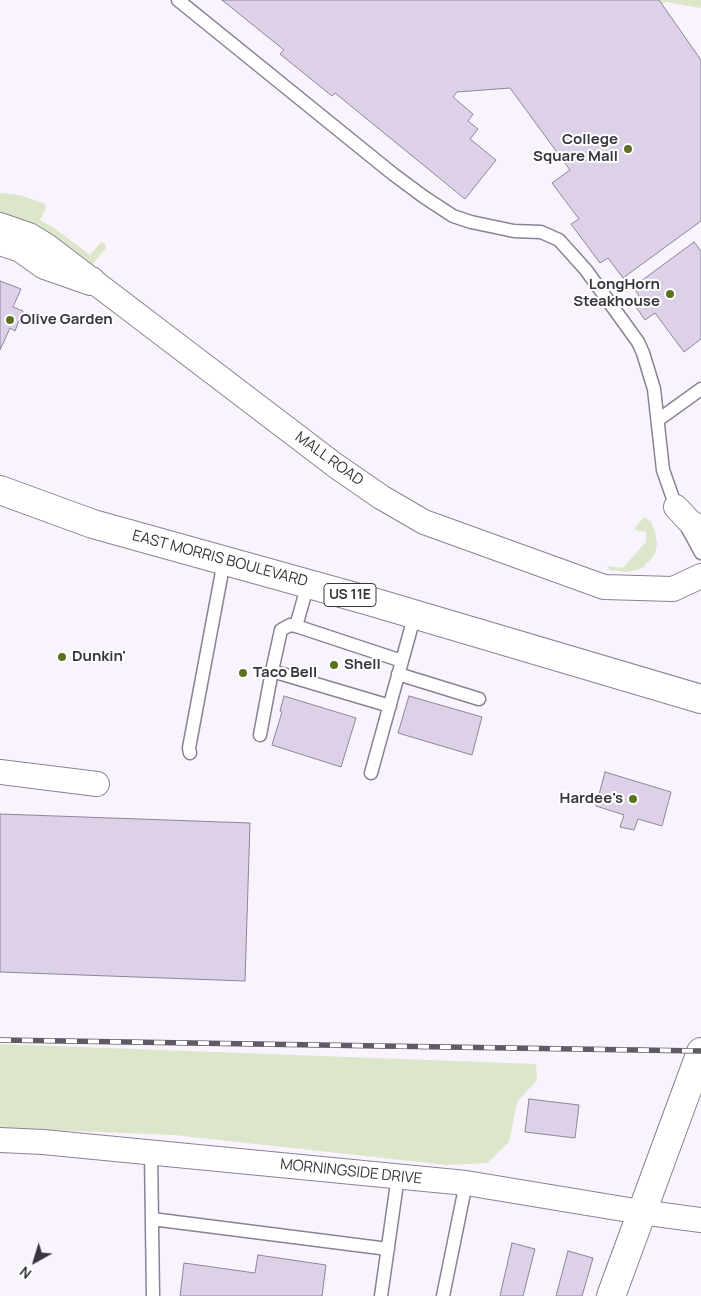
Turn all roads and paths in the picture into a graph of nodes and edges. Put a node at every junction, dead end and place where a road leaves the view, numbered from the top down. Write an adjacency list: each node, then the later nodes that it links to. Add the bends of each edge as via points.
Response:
1 (178, 0): 6 (lane, via 393,174 453,216 514,231 541,232 559,240 586,270 638,342 654,389)
2 (0, 225): 4 (street, MALL ROAD, via 29,235)
3 (0, 241): 4 (main road, via 21,248 45,265)
4 (91, 281): 12 (street, MALL ROAD, via 336,466 424,522 604,587 673,589)
5 (701, 389): 6 (lane)
6 (658, 420): 8 (lane, via 663,470)
7 (0, 490): 11 (main road, EAST MORRIS BOULEVARD / US 11E, via 93,524)
8 (676, 507): 9 (street, via 689,522); 10 (lane)
9 (701, 529)
10 (701, 553)
11 (224, 560): 13 (main road, EAST MORRIS BOULEVARD / US 11E); 23 (lane)
12 (701, 576)
13 (308, 584): 14 (main road, EAST MORRIS BOULEVARD / US 11E); 15 (lane)
14 (415, 614): 16 (lane); 20 (main road, EAST MORRIS BOULEVARD / US 11E)
15 (296, 626): 16 (lane); 17 (lane, via 290,625 281,630)
16 (402, 661): 18 (lane)
17 (272, 671): 21 (lane); 22 (lane)
18 (398, 674): 19 (lane); 21 (lane)
19 (479, 699)
20 (701, 699)
21 (390, 706): 25 (lane)
22 (260, 735)
23 (190, 753)
24 (0, 772): 26 (street)
25 (371, 773)
26 (97, 784)
27 (701, 1052): 32 (main road)
28 (0, 1140): 29 (street, MORNINGSIDE DRIVE)
29 (151, 1152): 30 (street, MORNINGSIDE DRIVE); 33 (lane)
30 (398, 1176): 31 (street, MORNINGSIDE DRIVE); 35 (lane)
31 (466, 1183): 32 (street, MORNINGSIDE DRIVE); 38 (lane)
32 (641, 1212): 34 (street, MORNINGSIDE DRIVE); 39 (main road)
33 (152, 1219): 35 (lane); 36 (lane)
34 (701, 1220)
35 (388, 1249): 37 (lane)
36 (153, 1296)
37 (381, 1296)
38 (443, 1296)
39 (611, 1296)

